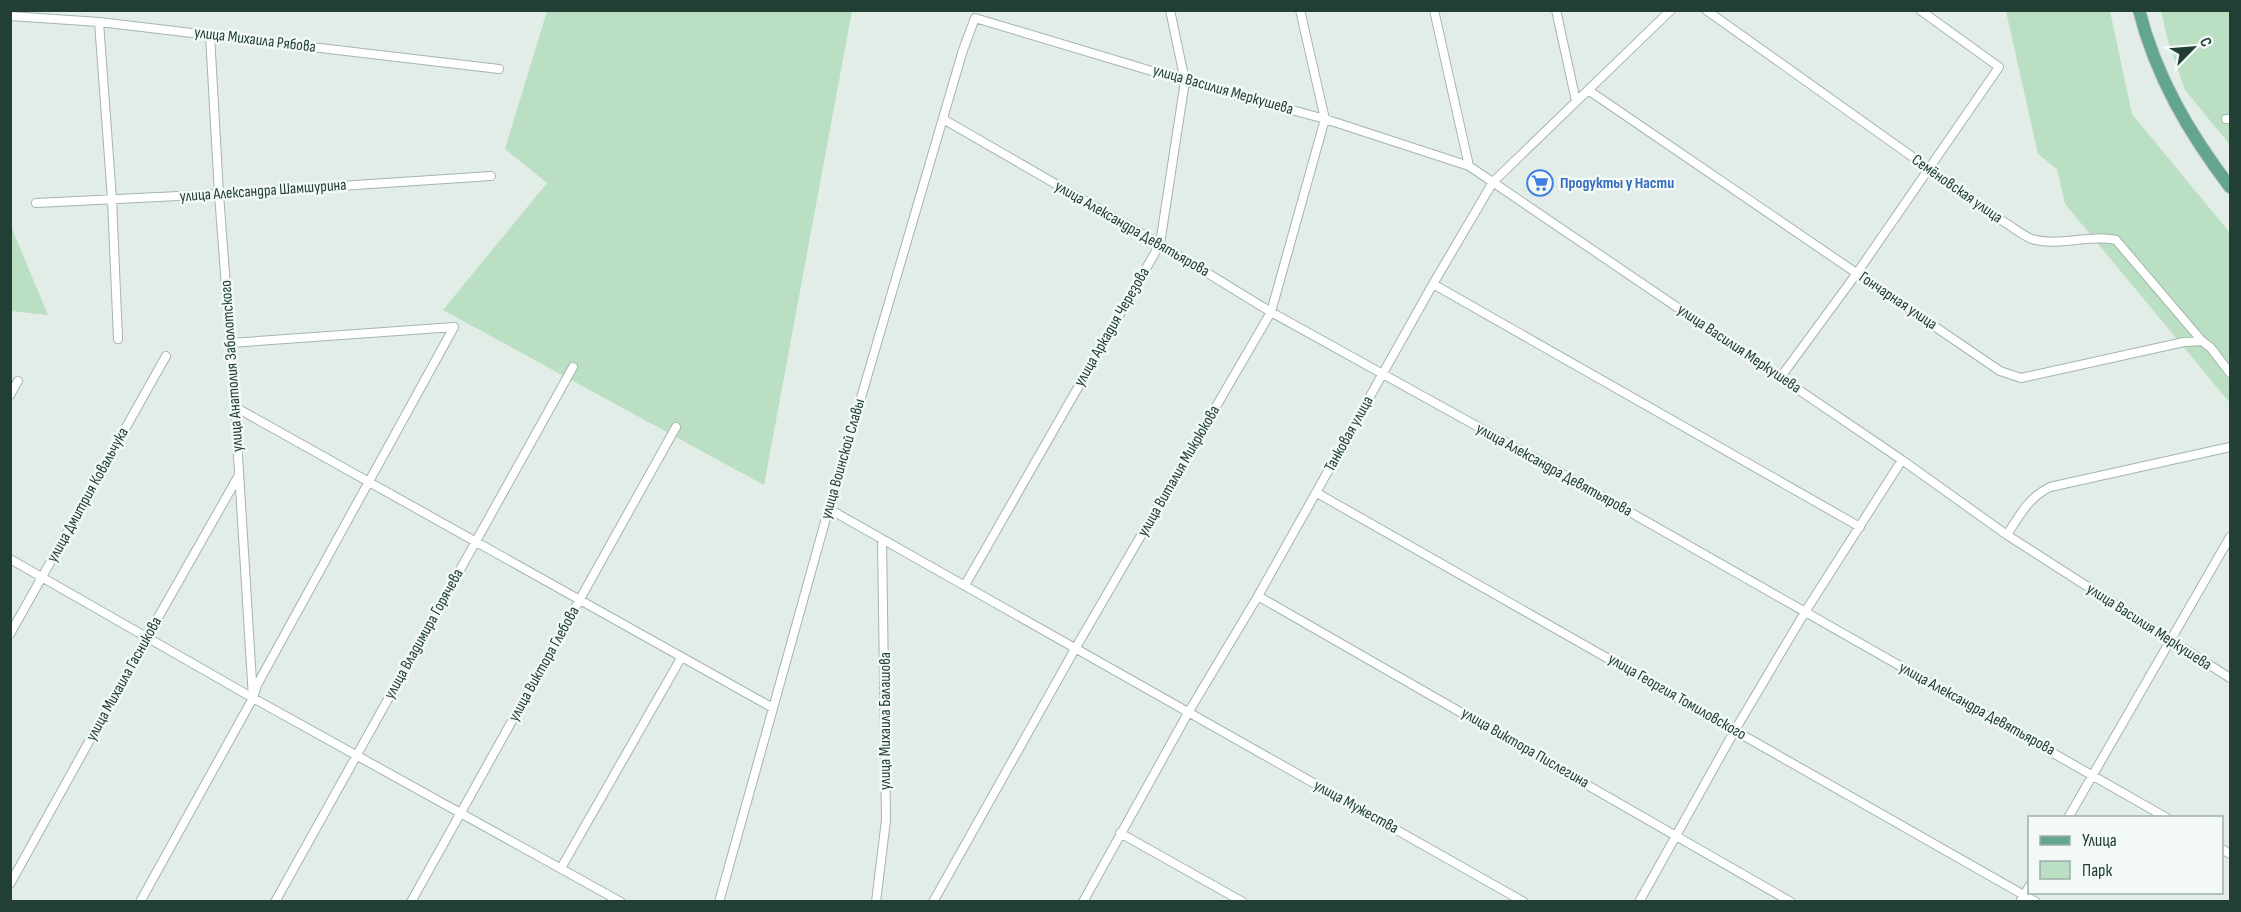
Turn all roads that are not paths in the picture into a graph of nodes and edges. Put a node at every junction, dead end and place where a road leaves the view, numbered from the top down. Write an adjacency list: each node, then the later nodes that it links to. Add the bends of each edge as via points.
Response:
1 (67, 10): 12 (street)
2 (1170, 10): 16 (street, улица Аркадия Черезова)
3 (1300, 10): 20 (street, улица Виталия Микрюкова)
4 (1434, 10): 21 (street)
5 (1556, 10): 18 (street)
6 (1671, 10): 17 (street, Танковая улица)
7 (1706, 10): 22 (street, Семёновская улица)
8 (1920, 10): 22 (street, via 1999,67)
9 (2139, 10): 25 (main road, via 2168,91 2188,128)
10 (10, 16): 12 (street, улица Михаила Рябова)
11 (975, 18): 16 (street, улица Василия Меркушева); 19 (street, улица Воинской Славы)
12 (66, 20): 13 (street, улица Михаила Рябова)
13 (99, 22): 14 (street, улица Михаила Рябова); 27 (street)
14 (210, 35): 15 (street, улица Михаила Рябова); 26 (street, улица Анатолия Заболотского)
15 (499, 69)
16 (1185, 81): 20 (street, улица Василия Меркушева); 29 (street, улица Аркадия Черезова)
17 (1588, 90): 18 (street, Танковая улица); 30 (street, Гончарная улица)
18 (1576, 101): 24 (street, Танковая улица)
19 (943, 119): 29 (street, улица Александра Девятьярова); 50 (street, улица Воинской Славы)
20 (1325, 119): 21 (street, улица Василия Меркушева); 32 (street, улица Виталия Микрюкова)
21 (1469, 166): 24 (street, улица Василия Меркушева)
22 (1929, 170): 30 (street); 34 (street, Семёновская улица, via 2032,239 2116,240)
23 (491, 176): 26 (street, улица Александра Шамшурина)
24 (1493, 182): 31 (street, Танковая улица); 40 (street, улица Василия Меркушева)
25 (2230, 188)
26 (219, 194): 27 (street, улица Александра Шамшурина); 35 (street, улица Анатолия Заболотского)
27 (112, 199): 28 (street, улица Александра Шамшурина); 33 (street)
28 (36, 203)
29 (1160, 244): 32 (street, улица Александра Девятьярова); 58 (street, улица Аркадия Черезова)
30 (1857, 273): 34 (street, Гончарная улица, via 2000,371 2021,378); 40 (street)
31 (1433, 284): 39 (street, Танковая улица); 51 (street)
32 (1271, 312): 39 (street, улица Александра Девятьярова); 65 (street, улица Виталия Микрюкова)
33 (118, 339)
34 (2202, 341): 38 (street)
35 (230, 343): 43 (street, улица Анатолия Заболотского); 48 (street, via 454,327)
36 (166, 356): 57 (street, улица Дмитрия Ковальчука)
37 (573, 367): 55 (street, улица Владимира Горячева)
38 (2230, 373)
39 (1382, 375): 49 (street, Танковая улица); 61 (street, улица Александра Девятьярова)
40 (1780, 378): 46 (street, улица Василия Меркушева)
41 (18, 381): 42 (street)
42 (10, 395)
43 (236, 407): 47 (street, улица Анатолия Заболотского); 48 (street)
44 (676, 427): 60 (street, улица Виктора Глебова)
45 (2230, 447): 52 (street, via 2050,487 2028,502)
46 (1902, 460): 51 (street); 52 (street, улица Василия Меркушева)
47 (239, 475): 63 (street, улица Михаила Гасникова); 68 (street, улица Анатолия Заболотского)
48 (368, 482): 55 (street); 68 (street)
49 (1317, 493): 59 (street, Танковая улица); 71 (street, улица Георгия Томиловского)
50 (829, 509): 54 (street, улица Мужества); 69 (street, улица Воинской Славы)
51 (1860, 527): 61 (street)
52 (2007, 535): 64 (street, улица Василия Меркушева)
53 (2230, 537): 64 (street)
54 (882, 539): 58 (street, улица Мужества); 87 (street, улица Михаила Балашова, via 886,820)
55 (476, 543): 60 (street); 72 (street, улица Владимира Горячева)
56 (10, 559): 57 (street)
57 (42, 577): 62 (street, улица Дмитрия Ковальчука); 63 (street)
58 (965, 585): 65 (street, улица Мужества)
59 (1258, 596): 70 (street, Танковая улица); 78 (street, улица Виктора Пислегина)
60 (580, 600): 66 (street); 74 (street, улица Виктора Глебова)
61 (1805, 612): 71 (street); 73 (street, улица Александра Девятьярова)
62 (10, 634)
63 (147, 637): 68 (street); 80 (street, улица Михаила Гасникова)
64 (2171, 642): 67 (street, улица Василия Меркушева); 73 (street)
65 (1075, 649): 70 (street, улица Мужества); 88 (street, улица Виталия Микрюкова)
66 (681, 658): 69 (street); 79 (street)
67 (2230, 678)
68 (253, 698): 72 (street); 82 (street)
69 (773, 708): 86 (street, улица Воинской Славы)
70 (1188, 713): 77 (street, Танковая улица); 91 (street, улица Мужества)
71 (1735, 730): 78 (street); 81 (street, улица Георгия Томиловского)
72 (356, 754): 74 (street); 83 (street, улица Владимира Горячева)
73 (2092, 775): 75 (street); 76 (street, улица Александра Девятьярова)
74 (460, 814): 79 (street); 84 (street, улица Виктора Глебова)
75 (2069, 816)
76 (2164, 816)
77 (1120, 832): 89 (street, Танковая улица); 90 (street)
78 (1677, 837): 92 (street); 93 (street, улица Виктора Пислегина)
79 (561, 868): 85 (street)
80 (10, 884)
81 (2022, 898): 94 (street, улица Георгия Томиловского)
82 (140, 902)
83 (275, 902)
84 (411, 902)
85 (621, 902)
86 (719, 902)
87 (876, 902)
88 (933, 902)
89 (1083, 902)
90 (1243, 902)
91 (1524, 902)
92 (1639, 902)
93 (1791, 902)
94 (2036, 902)

